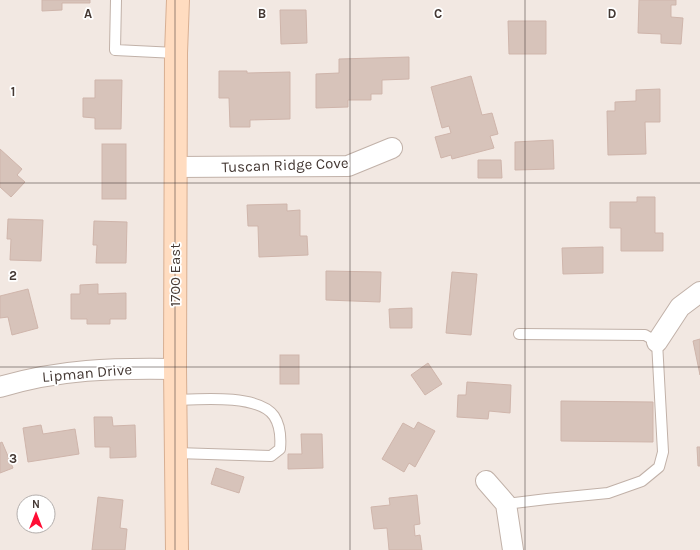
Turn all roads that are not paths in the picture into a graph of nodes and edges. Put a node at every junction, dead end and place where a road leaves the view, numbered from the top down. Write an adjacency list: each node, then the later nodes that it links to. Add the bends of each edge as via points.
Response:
1 (178, 0): 3 (main road, 1700 East)
2 (115, 1): 3 (lane, via 115,50)
3 (176, 53): 5 (main road, 1700 East)
4 (392, 148): 5 (street, Tuscan Ridge Cove, via 348,166)
5 (176, 167): 9 (main road, 1700 East)
6 (700, 292): 8 (street, via 680,307)
7 (519, 334): 8 (lane, via 645,335)
8 (657, 342): 14 (lane, via 663,452 659,467 642,481 608,493)
9 (175, 368): 10 (street, Lipman Drive, via 102,368 22,380); 11 (main road, 1700 East)
10 (0, 387)
11 (176, 400): 12 (main road, 1700 East); 12 (lane, via 232,399 263,406 274,416 281,436 280,449 271,456)
12 (176, 453): 15 (main road, 1700 East)
13 (486, 481): 14 (street)
14 (506, 504): 16 (street)
15 (177, 550)
16 (513, 550)

